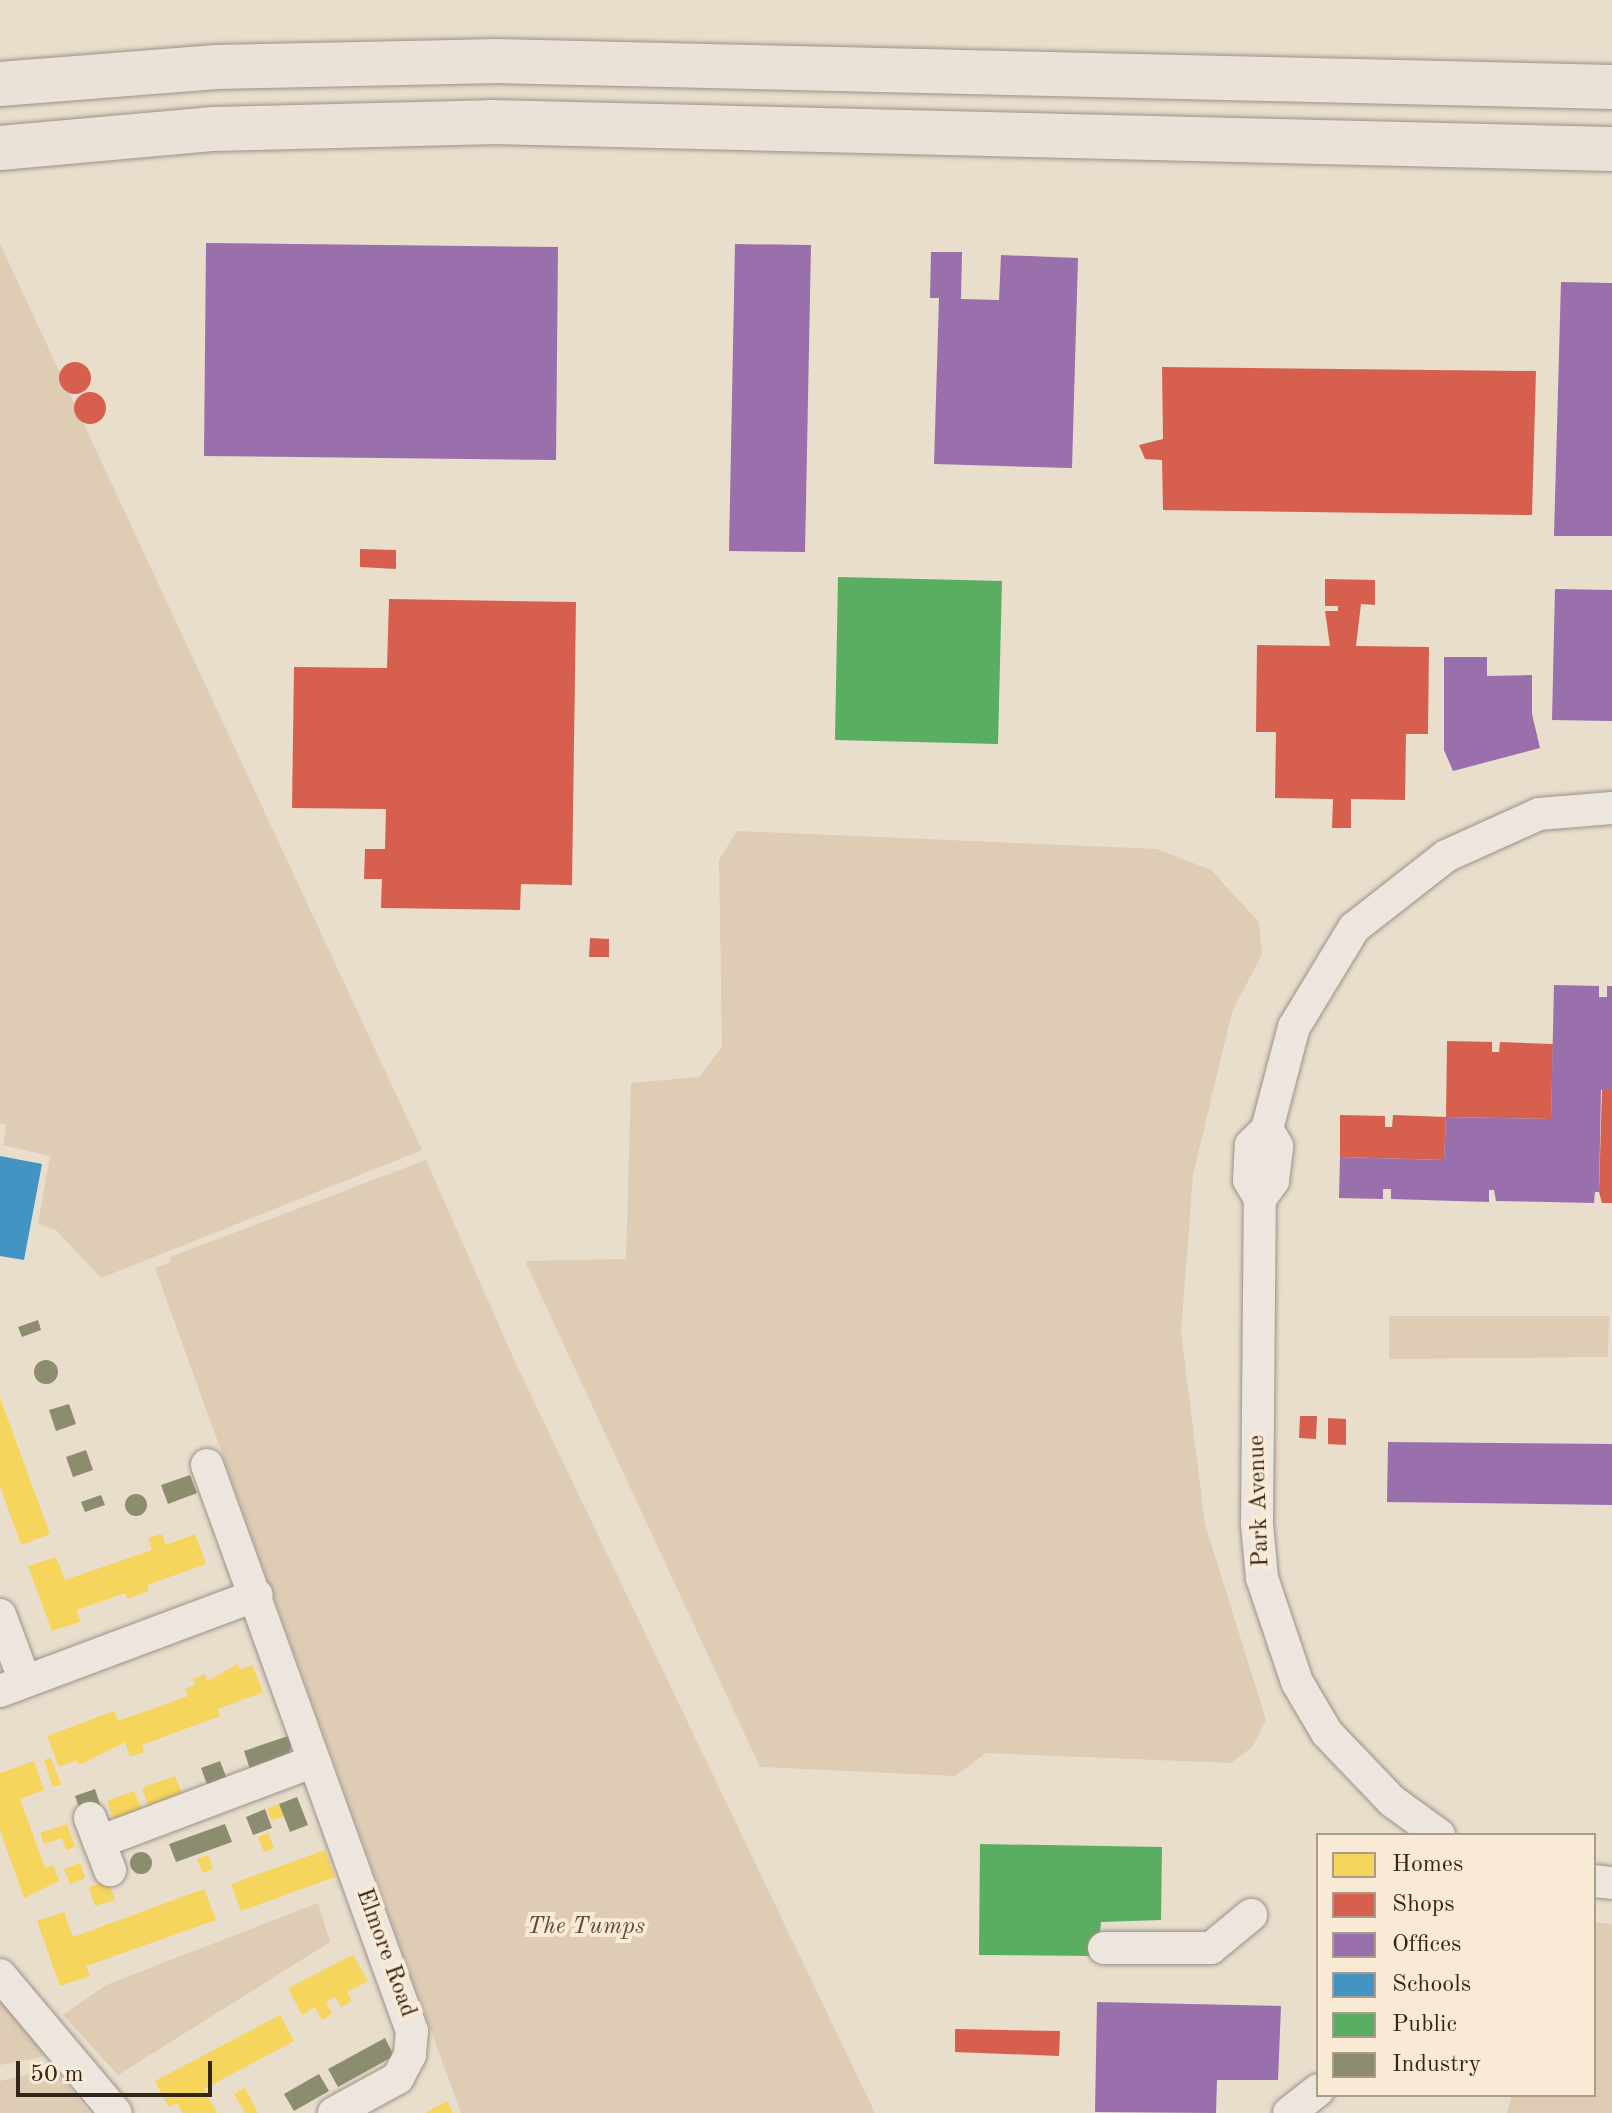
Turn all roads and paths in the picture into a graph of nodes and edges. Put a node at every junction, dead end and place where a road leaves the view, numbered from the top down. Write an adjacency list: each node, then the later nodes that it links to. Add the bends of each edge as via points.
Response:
1 (0, 84): 2 (highway, via 216,67 494,61)
2 (1612, 87)
3 (0, 148): 4 (highway, via 214,129 492,122)
4 (1612, 149)
5 (1612, 808): 11 (street, Park Avenue, via 1539,814 1446,856 1354,928 1294,1027 1267,1129 1251,1145 1249,1180 1260,1199 1257,1524 1262,1578 1297,1682 1327,1733 1392,1801)
6 (207, 1465): 7 (street, Elmore Road)
7 (257, 1595): 9 (street); 10 (street, Elmore Road)
8 (0, 1615): 9 (street)
9 (12, 1685)
10 (314, 1761): 12 (street); 18 (street, Elmore Road, via 412,2031 410,2055 398,2078)
11 (1436, 1833)
12 (100, 1843)
13 (1251, 1915): 14 (street, via 1211,1948)
14 (1104, 1948)
15 (0, 1975): 17 (street)
16 (1316, 2092): 19 (street)
17 (116, 2113)
18 (334, 2113)
19 (1289, 2113)

